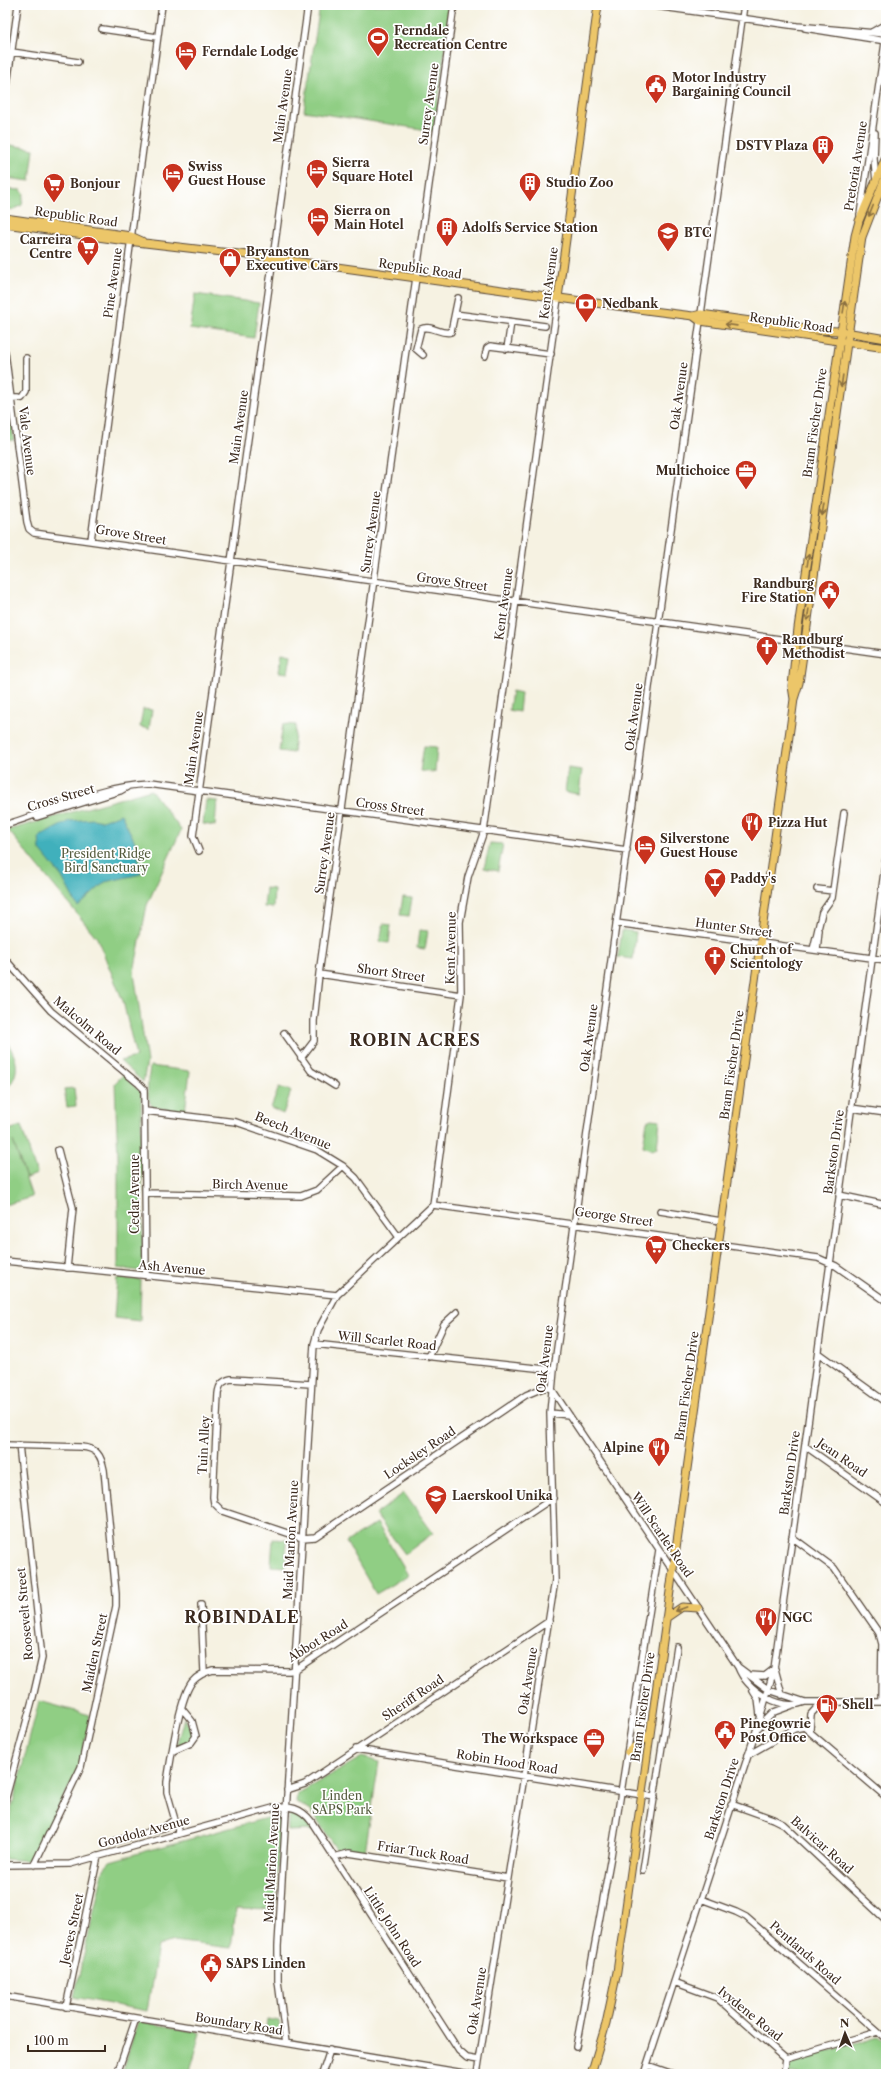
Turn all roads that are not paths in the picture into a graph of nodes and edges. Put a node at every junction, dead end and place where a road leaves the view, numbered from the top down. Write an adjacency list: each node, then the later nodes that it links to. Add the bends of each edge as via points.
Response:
1 (18, 5): 16 (street)
2 (162, 5): 14 (street, Pine Avenue)
3 (308, 5): 28 (street, Main Avenue)
4 (454, 5): 29 (street, Surrey Avenue)
5 (598, 5): 31 (main road, Kent Avenue)
6 (648, 5): 8 (street)
7 (744, 5): 8 (street, Oak Avenue)
8 (742, 18): 10 (street); 33 (street, Oak Avenue)
9 (886, 24): 12 (street)
10 (797, 26): 12 (street); 15 (street)
11 (102, 29): 14 (street)
12 (870, 32): 13 (street)
13 (886, 35): 15 (street, Pretoria Avenue)
14 (157, 37): 27 (street, Pine Avenue)
15 (886, 41): 19 (street, Pretoria Avenue)
16 (12, 52): 17 (street); 18 (street)
17 (78, 62)
18 (5, 100)
19 (875, 114): 22 (street, Pretoria Avenue); 25 (street, Pretoria Avenue)
20 (886, 157): 22 (main road, Bram Fischer Drive)
21 (886, 175): 23 (main road, Bram Fischer Drive)
22 (876, 182): 23 (street, Pretoria Avenue); 25 (main road, Bram Fischer Drive)
23 (878, 194): 37 (main road, Bram Fischer Drive, one-way to 37, via 862,238)
24 (5, 218): 27 (main road, Republic Road)
25 (859, 221): 36 (main road, Bram Fischer Drive, one-way to 25)
26 (5, 224): 27 (main road, Republic Road)
27 (131, 238): 28 (main road, Republic Road, via 144,242); 50 (street, Pine Avenue)
28 (274, 258): 29 (main road, Republic Road); 51 (street, Main Avenue)
29 (417, 280): 31 (main road, Republic Road); 52 (street, Surrey Avenue)
30 (458, 298): 32 (street)
31 (558, 298): 33 (main road, Republic Road); 44 (street, Kent Avenue)
32 (455, 314): 34 (street); 45 (street, via 451,332 426,327 421,329 416,349)
33 (701, 318): 36 (main road, Republic Road); 39 (main road, Republic Road, one-way to 33); 54 (street, Oak Avenue)
34 (511, 322): 35 (street); 42 (street)
35 (545, 326)
36 (840, 331): 37 (main road, Republic Road); 39 (main road, Bram Fischer Drive)
37 (849, 333): 38 (main road, Republic Road); 40 (main road, Bram Fischer Drive)
38 (886, 339)
39 (839, 341): 40 (main road, Republic Road); 55 (main road, Bram Fischer Drive, one-way to 39)
40 (848, 343): 41 (main road, Republic Road); 55 (main road, Bram Fischer Drive, one-way to 55)
41 (886, 348)
42 (507, 349): 44 (street); 46 (street, via 488,347)
43 (5, 352): 48 (street, Vale Avenue)
44 (551, 354): 53 (street, Kent Avenue)
45 (423, 355)
46 (485, 356)
47 (26, 358): 48 (street, via 26,392 20,398)
48 (11, 398): 49 (street, Vale Avenue, via 27,522)
49 (31, 531): 50 (street, Grove Street, via 37,534)
50 (90, 540): 51 (street, Grove Street)
51 (231, 562): 52 (street, Grove Street); 57 (street, Main Avenue)
52 (375, 582): 53 (street, Grove Street); 58 (street, Surrey Avenue)
53 (516, 602): 54 (street, Grove Street); 61 (street, Kent Avenue)
54 (659, 621): 55 (street, Grove Street); 62 (street, Oak Avenue)
55 (800, 641): 56 (street, Grove Street); 68 (main road, Bram Fischer Drive, via 792,686 794,699)
56 (886, 654)
57 (200, 791): 58 (street, Cross Street); 60 (street, Cross Street, via 148,784 127,787 35,818); 63 (street, Main Avenue, via 193,836)
58 (342, 812): 61 (street, Cross Street); 73 (street, Surrey Avenue)
59 (844, 813): 66 (street)
60 (5, 825)
61 (484, 831): 62 (street, Cross Street); 74 (street, Kent Avenue, via 464,896 459,943)
62 (627, 850): 67 (street, Oak Avenue)
63 (199, 851)
64 (886, 858): 70 (street, Barkston Drive)
65 (817, 889): 66 (street)
66 (833, 891): 69 (street, via 830,902 822,912)
67 (616, 923): 68 (street, Hunter Street); 89 (street, Oak Avenue)
68 (760, 942): 69 (street, Hunter Street); 88 (main road, Bram Fischer Drive)
69 (815, 950): 70 (street, Hunter Street)
70 (872, 958): 72 (street, Hunter Street); 78 (street, Barkston Drive)
71 (5, 959): 79 (street, Malcolm Road, via 51,1011 139,1084 145,1092)
72 (886, 960)
73 (319, 974): 74 (street, Short Street); 76 (street, Surrey Avenue, via 314,1041)
74 (461, 994): 85 (street, Kent Avenue)
75 (284, 1033): 76 (street)
76 (301, 1058): 77 (street, via 311,1071)
77 (335, 1086)
78 (851, 1108): 80 (street); 84 (street, Barkston Drive)
79 (145, 1111): 82 (street, Beech Avenue, via 245,1124 317,1150); 83 (street, Cedar Avenue)
80 (886, 1113)
81 (58, 1150): 94 (street, via 73,1208)
82 (343, 1166): 83 (street, Birch Avenue, via 317,1190 301,1196); 90 (street, Beech Avenue, via 367,1192)
83 (146, 1193): 95 (street, Cedar Avenue)
84 (839, 1195): 86 (street); 93 (street, Barkston Drive)
85 (433, 1204): 89 (street, George Street); 90 (street, Maid Marion Avenue)
86 (886, 1205)
87 (660, 1212): 88 (street)
88 (721, 1221): 91 (main road, Bram Fischer Drive)
89 (574, 1223): 91 (street, George Street); 102 (street, Oak Avenue)
90 (398, 1236): 96 (street, Maid Marion Avenue)
91 (718, 1243): 93 (street, George Street); 116 (main road, Bram Fischer Drive)
92 (5, 1261): 94 (street, Ash Avenue)
93 (830, 1262): 97 (street, George Street); 100 (street, Barkston Drive)
94 (67, 1268): 95 (street, Ash Avenue)
95 (146, 1276): 96 (street, Ash Avenue)
96 (337, 1295): 99 (street, Maid Marion Avenue, via 318,1330)
97 (886, 1301)
98 (457, 1312): 101 (street, via 444,1324)
99 (314, 1344): 101 (street, Will Scarlet Road); 103 (street, Maid Marion Avenue)
100 (818, 1353): 105 (street); 110 (street, Barkston Drive)
101 (429, 1357): 102 (street, Will Scarlet Road)
102 (554, 1370): 104 (street, Oak Avenue)
103 (311, 1384): 114 (street, Maid Marion Avenue); 114 (street, Tuin Alley, via 231,1379 220,1384 218,1394 214,1503 222,1511)
104 (552, 1388): 106 (street, Oak Avenue); 107 (street, Will Scarlet Road); 114 (street, Locksley Road, via 543,1388 526,1395 318,1535)
105 (886, 1402)
106 (550, 1413): 107 (street); 111 (street, Oak Avenue)
107 (569, 1416): 115 (street, Will Scarlet Road)
108 (5, 1444): 109 (street)
109 (19, 1445): 150 (street, Roosevelt Street, via 42,1658); 159 (street, Maiden Street, via 82,1447 96,1450 102,1462 117,1602 81,1767)
110 (805, 1446): 112 (street, Jean Road); 113 (street, Barkston Drive)
111 (553, 1498): 120 (street, Oak Avenue, via 555,1575); 124 (street, Abbot Road)
112 (886, 1503)
113 (792, 1537): 123 (street, Barkston Drive); 133 (street, via 834,1568 879,1633 882,1644)
114 (302, 1538): 124 (street, Maid Marion Avenue)
115 (659, 1550): 116 (street, Will Scarlet Road); 142 (street, Bram Fischer Drive)
116 (672, 1570): 118 (street, Will Scarlet Road); 119 (main road, Bram Fischer Drive)
117 (201, 1604): 125 (street)
118 (698, 1608): 119 (main road, one-way to 119, via 682,1607); 122 (street, Will Scarlet Road)
119 (666, 1618): 139 (main road, Bram Fischer Drive)
120 (549, 1621): 140 (street, Sheriff Road); 144 (street, Oak Avenue)
121 (677, 1646): 148 (street, Bram Fischer Drive)
122 (738, 1667): 126 (street, Will Scarlet Road); 127 (street, Will Scarlet Road)
123 (774, 1667): 126 (street, via 764,1676); 128 (street, Barkston Drive); 129 (street)
124 (295, 1670): 125 (street, Abbot Road); 145 (street, Maid Marion Avenue)
125 (204, 1672): 135 (street, via 188,1688)
126 (749, 1675): 128 (street, Will Scarlet Road)
127 (750, 1686): 130 (street, Will Scarlet Road); 136 (street, via 758,1698)
128 (769, 1690): 129 (street, Will Scarlet Road); 130 (street, Barkston Drive)
129 (782, 1695): 131 (street, Will Scarlet Road)
130 (767, 1697): 134 (street, Will Scarlet Road); 136 (street, Barkston Drive)
131 (805, 1702): 132 (street); 134 (street)
132 (822, 1702): 133 (street); 138 (street, via 812,1714)
133 (884, 1702)
134 (795, 1704): 137 (street, via 774,1712)
135 (182, 1710): 141 (street); 141 (street, via 194,1726 196,1736 190,1743)
136 (760, 1719): 137 (street, Barkston Drive)
137 (756, 1730): 143 (street, Barkston Drive)
138 (810, 1730): 143 (street, via 794,1728); 149 (street)
139 (650, 1734): 142 (main road); 147 (main road, Bram Fischer Drive)
140 (356, 1749): 144 (street, Robin Hood Road); 145 (street, Sheriff Road, via 305,1784)
141 (173, 1751): 153 (street, via 167,1787)
142 (628, 1752): 146 (street, Bram Fischer Drive)
143 (748, 1755): 151 (street, Barkston Drive)
144 (524, 1776): 146 (street, Robin Hood Road); 161 (street, Oak Avenue)
145 (287, 1790): 152 (street, Maid Marion Avenue)
146 (621, 1792): 147 (street, Robin Hood Road); 171 (street, Bram Fischer Drive)
147 (641, 1795): 148 (street, Robin Hood Road); 181 (main road, Bram Fischer Drive, via 614,1992)
148 (654, 1797): 160 (street, Bram Fischer Drive)
149 (886, 1797)
150 (5, 1801)
151 (732, 1804): 162 (street, Barkston Drive); 163 (street, Balvicar Road, via 784,1824)
152 (286, 1806): 154 (street, Gondola Avenue); 157 (street, Little John Road, via 297,1808 307,1816); 170 (street, Maid Marion Avenue, via 278,1967)
153 (175, 1819): 154 (street); 155 (street, via 163,1828)
154 (179, 1834): 156 (street, Gondola Avenue)
155 (115, 1841)
156 (98, 1856): 159 (street, Gondola Avenue, via 66,1865); 166 (street, Jeeves Street)
157 (334, 1857): 161 (street, Friar Tuck Road, via 349,1853); 174 (street, Little John Road, via 459,2051 467,2058)
158 (5, 1864): 159 (street, Gondola Avenue)
159 (34, 1865)
160 (643, 1871)
161 (508, 1878): 174 (street, Oak Avenue)
162 (701, 1899): 164 (street, Barkston Drive); 168 (street, Pentlands Road, via 746,1917)
163 (886, 1920)
164 (674, 1982): 173 (street, Ivydene Road, via 717,1998); 175 (street, Barkston Drive)
165 (5, 1996): 166 (street, Boundary Road)
166 (66, 2007): 167 (street, Boundary Road)
167 (136, 2018): 170 (street, Boundary Road); 177 (street)
168 (877, 2032): 169 (street, Pentlands Road); 173 (street)
169 (886, 2039)
170 (286, 2043): 172 (street, Boundary Road)
171 (576, 2047)
172 (330, 2050): 176 (street, Boundary Road); 178 (street)
173 (786, 2058): 184 (street)
174 (479, 2060): 180 (street, Oak Avenue)
175 (647, 2065): 182 (street, Barkston Drive); 183 (street)
176 (450, 2072): 179 (street, Boundary Road)
177 (117, 2074)
178 (322, 2074)
179 (470, 2074)
180 (477, 2074)
181 (591, 2074)
182 (644, 2074)
183 (673, 2074)
184 (784, 2074)

